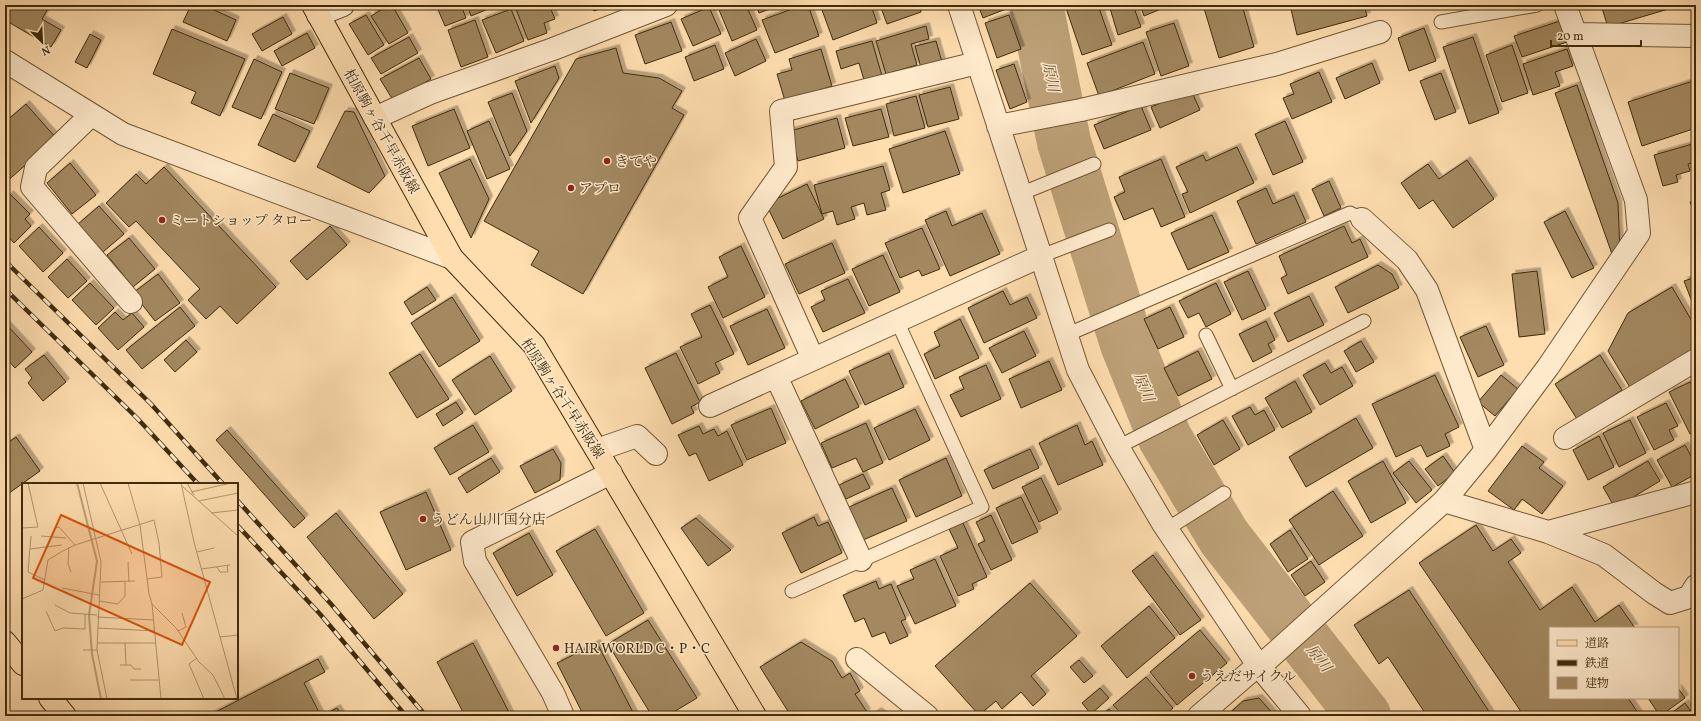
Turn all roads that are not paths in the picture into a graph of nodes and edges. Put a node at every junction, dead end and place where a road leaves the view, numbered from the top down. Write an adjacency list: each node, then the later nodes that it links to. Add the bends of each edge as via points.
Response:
1 (343, 5): 6 (street)
2 (666, 5): 14 (street, via 553,50 430,93)
3 (959, 5): 12 (street)
4 (1538, 5): 7 (lane)
5 (1565, 5): 9 (street)
6 (316, 10): 14 (main road, 柏原駒ヶ谷千早赤阪線)
7 (1441, 22)
8 (1380, 32): 15 (street, via 1277,64 1080,110)
9 (1576, 34): 10 (street); 35 (street, via 1636,200 1639,234 1548,367)
10 (1696, 36)
11 (5, 61): 13 (street)
12 (977, 63): 15 (street); 27 (street, via 781,111 786,167 750,218)
13 (91, 114): 21 (street, via 123,134); 22 (street, via 36,168 32,186)
14 (375, 118): 21 (main road, 柏原駒ヶ谷千早赤阪線)
15 (998, 126): 17 (street)
16 (1094, 164): 17 (lane)
17 (1027, 192): 20 (street)
18 (1362, 219): 25 (lane, via 1350,213); 35 (street, via 1407,260 1427,290)
19 (1109, 230): 20 (lane)
20 (1047, 253): 23 (street); 25 (street)
21 (452, 258): 34 (main road, 柏原駒ヶ谷千早赤阪線, via 534,345)
22 (131, 302)
23 (897, 321): 27 (street); 43 (lane, via 982,508)
24 (1364, 322): 30 (lane)
25 (1066, 335): 33 (street, via 1078,370)
26 (1206, 335): 30 (lane)
27 (813, 359): 29 (street)
28 (1696, 360): 32 (street)
29 (776, 376): 31 (street); 43 (street)
30 (1232, 389): 33 (lane)
31 (710, 406)
32 (1565, 438)
33 (1126, 443): 41 (street)
34 (597, 450): 36 (street, via 637,436); 37 (main road, 柏原駒ヶ谷千早赤阪線)
35 (1486, 450): 40 (street)
36 (656, 454)
37 (611, 473): 52 (street, via 472,542 476,561 553,694); 53 (main road, 柏原駒ヶ谷千早赤阪線)
38 (1696, 492): 42 (street)
39 (1224, 493): 41 (lane)
40 (1444, 501): 42 (street); 48 (street)
41 (1173, 525): 48 (street)
42 (1548, 532): 44 (street, via 1604,555 1670,603 1689,597)
43 (861, 560): 45 (lane)
44 (1696, 586)
45 (792, 590)
46 (5, 642): 49 (main road)
47 (857, 659): 54 (street)
48 (1262, 662): 55 (street); 56 (street)
49 (22, 663)
50 (51, 699): 51 (main road)
51 (65, 716)
52 (563, 716)
53 (756, 716)
54 (927, 716)
55 (1199, 716)
56 (1300, 716)

